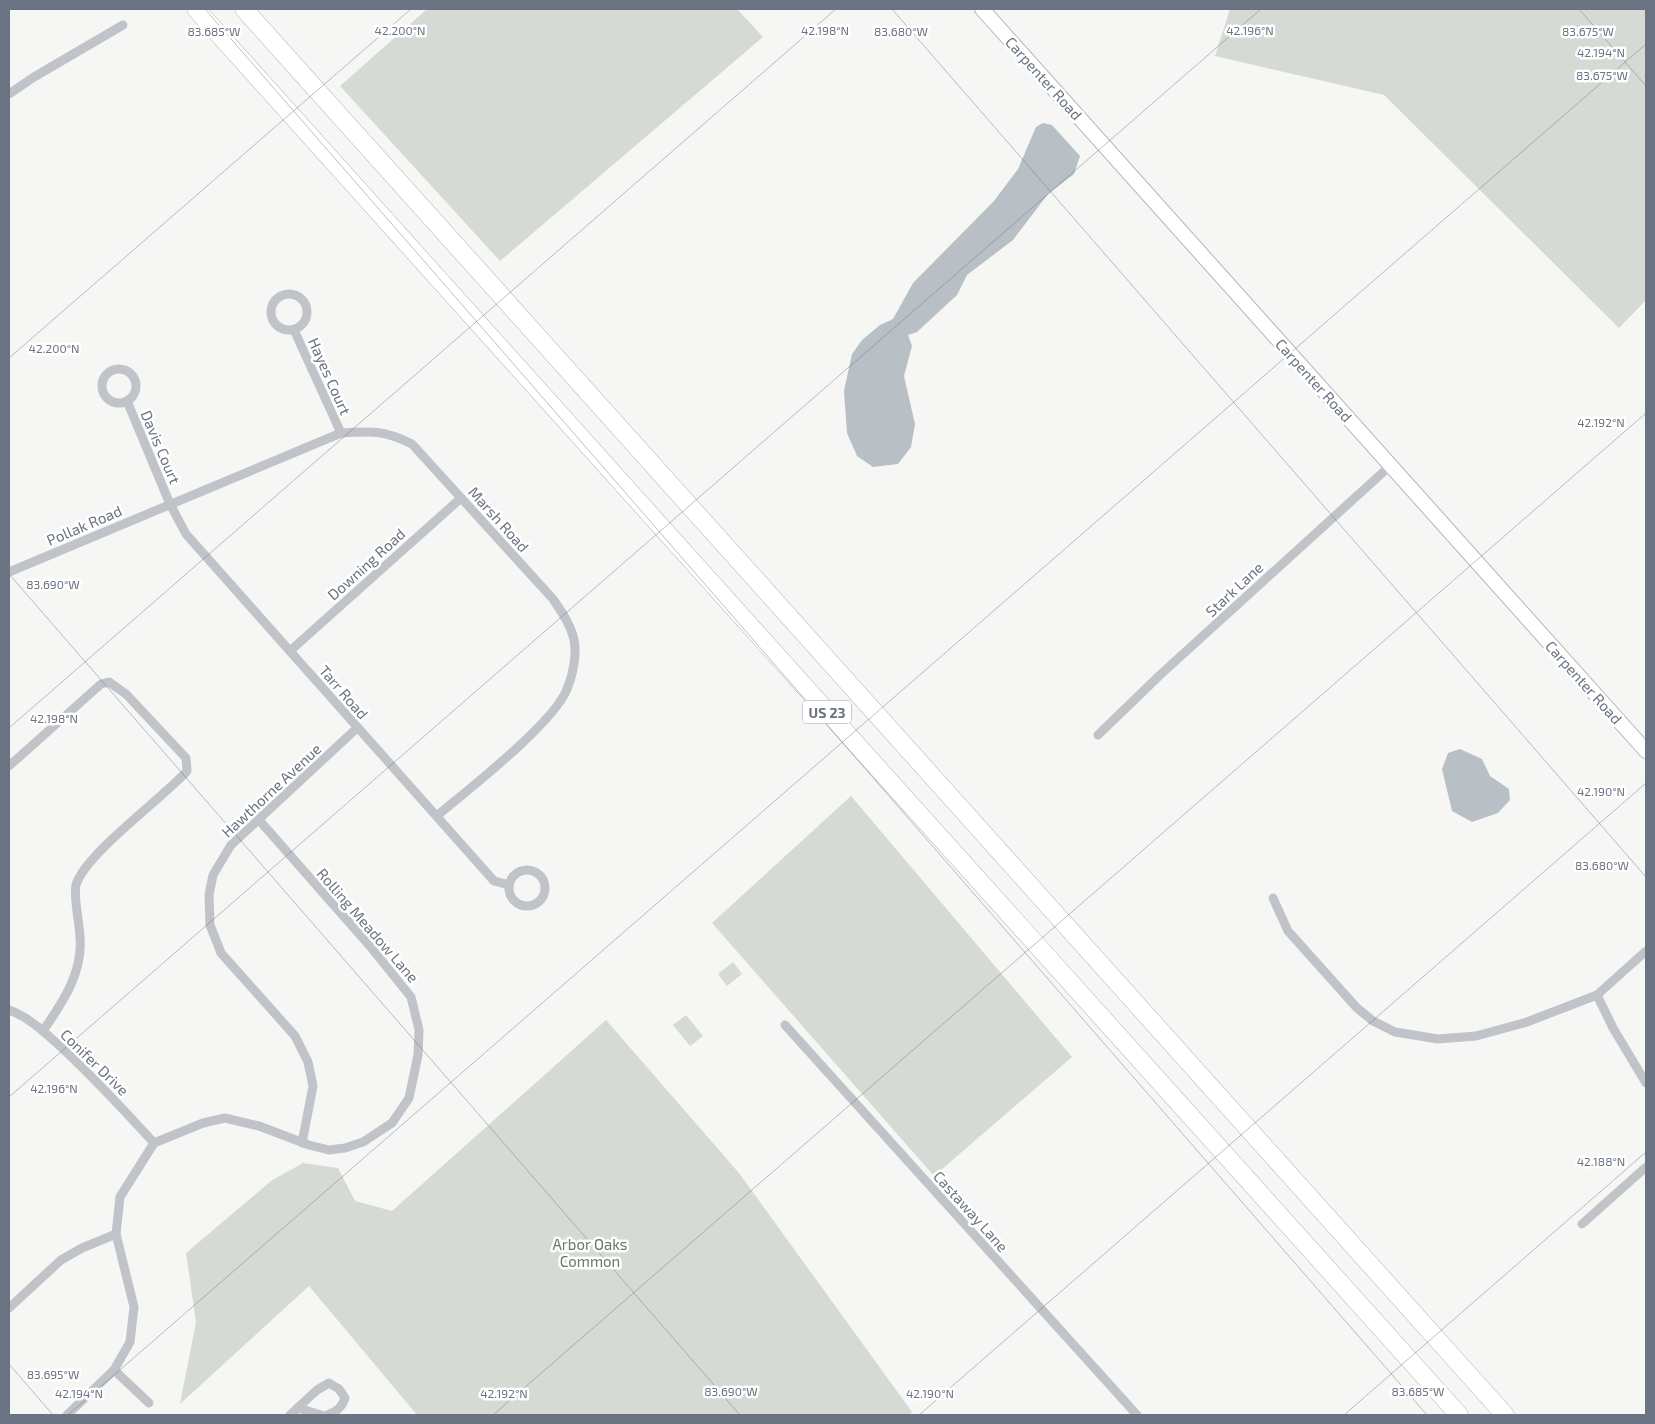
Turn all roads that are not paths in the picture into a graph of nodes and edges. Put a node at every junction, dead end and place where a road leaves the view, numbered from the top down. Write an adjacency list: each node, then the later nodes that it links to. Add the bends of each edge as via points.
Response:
1 (196, 9): 42 (highway, US 23)
2 (244, 9): 43 (highway, US 23)
3 (982, 9): 9 (main road, Carpenter Road)
4 (122, 26): 5 (street)
5 (9, 94)
6 (294, 330): 6 (street, Hayes Court, via 276,326 271,315 273,303 288,293 300,296 308,312 304,323); 8 (street, Hayes Court)
7 (127, 401): 11 (street, Davis Court)
8 (341, 433): 10 (street, Marsh Road, via 373,430 412,444); 11 (street, Marsh Road)
9 (1391, 465): 15 (street, Stark Lane); 16 (main road, Carpenter Road)
10 (461, 498): 13 (street, Downing Road); 18 (street, Marsh Road, via 553,599 574,640 574,664 567,691 547,718)
11 (170, 504): 12 (street, Pollak Road); 13 (street, Tarr Road, via 200,552)
12 (9, 572)
13 (290, 651): 14 (street, Tarr Road)
14 (357, 728): 18 (street, Tarr Road); 19 (street, Hawthorne Avenue)
15 (1098, 735)
16 (1646, 751)
17 (9, 766): 26 (street, via 101,684 110,682 126,694 186,758 187,771 90,862 76,885 81,940 78,968 67,994)
18 (438, 815): 20 (street, Tarr Road, via 494,880)
19 (259, 820): 29 (street, Hawthorne Avenue, via 231,845 213,875 208,895 210,925 222,953 295,1036 308,1062 312,1073 312,1097); 29 (street, Rolling Meadow Lane, via 406,989 416,1012 419,1030 418,1055 409,1098 392,1123 363,1142 345,1148 329,1150)
20 (509, 885): 20 (street, via 520,872 531,870 541,876 545,893 538,903 526,906 515,902)
21 (1273, 898): 23 (street, via 1288,931 1314,961 1357,1008 1395,1032 1438,1039 1476,1036 1527,1022)
22 (1646, 951): 23 (street)
23 (1598, 995): 27 (street, via 1613,1028)
24 (9, 1010): 26 (street, Conifer Drive, via 22,1015)
25 (785, 1025): 41 (street, Castaway Lane)
26 (43, 1031): 28 (street, Conifer Drive, via 105,1089)
27 (1646, 1083)
28 (154, 1143): 29 (street, Rolling Meadow Lane, via 203,1122 225,1118 259,1126); 32 (street, via 120,1197)
29 (302, 1143)
30 (1646, 1167): 31 (street)
31 (1582, 1224)
32 (116, 1234): 33 (street, via 61,1260); 34 (street, via 134,1308 130,1342)
33 (9, 1308)
34 (114, 1370): 35 (street); 37 (street)
35 (149, 1403)
36 (298, 1408): 38 (street); 39 (street); 40 (street, via 317,1390 329,1384 339,1389 345,1398 342,1405)
37 (67, 1415)
38 (290, 1415)
39 (321, 1415)
40 (327, 1415)
41 (1137, 1415)
42 (1459, 1415)
43 (1505, 1415)

